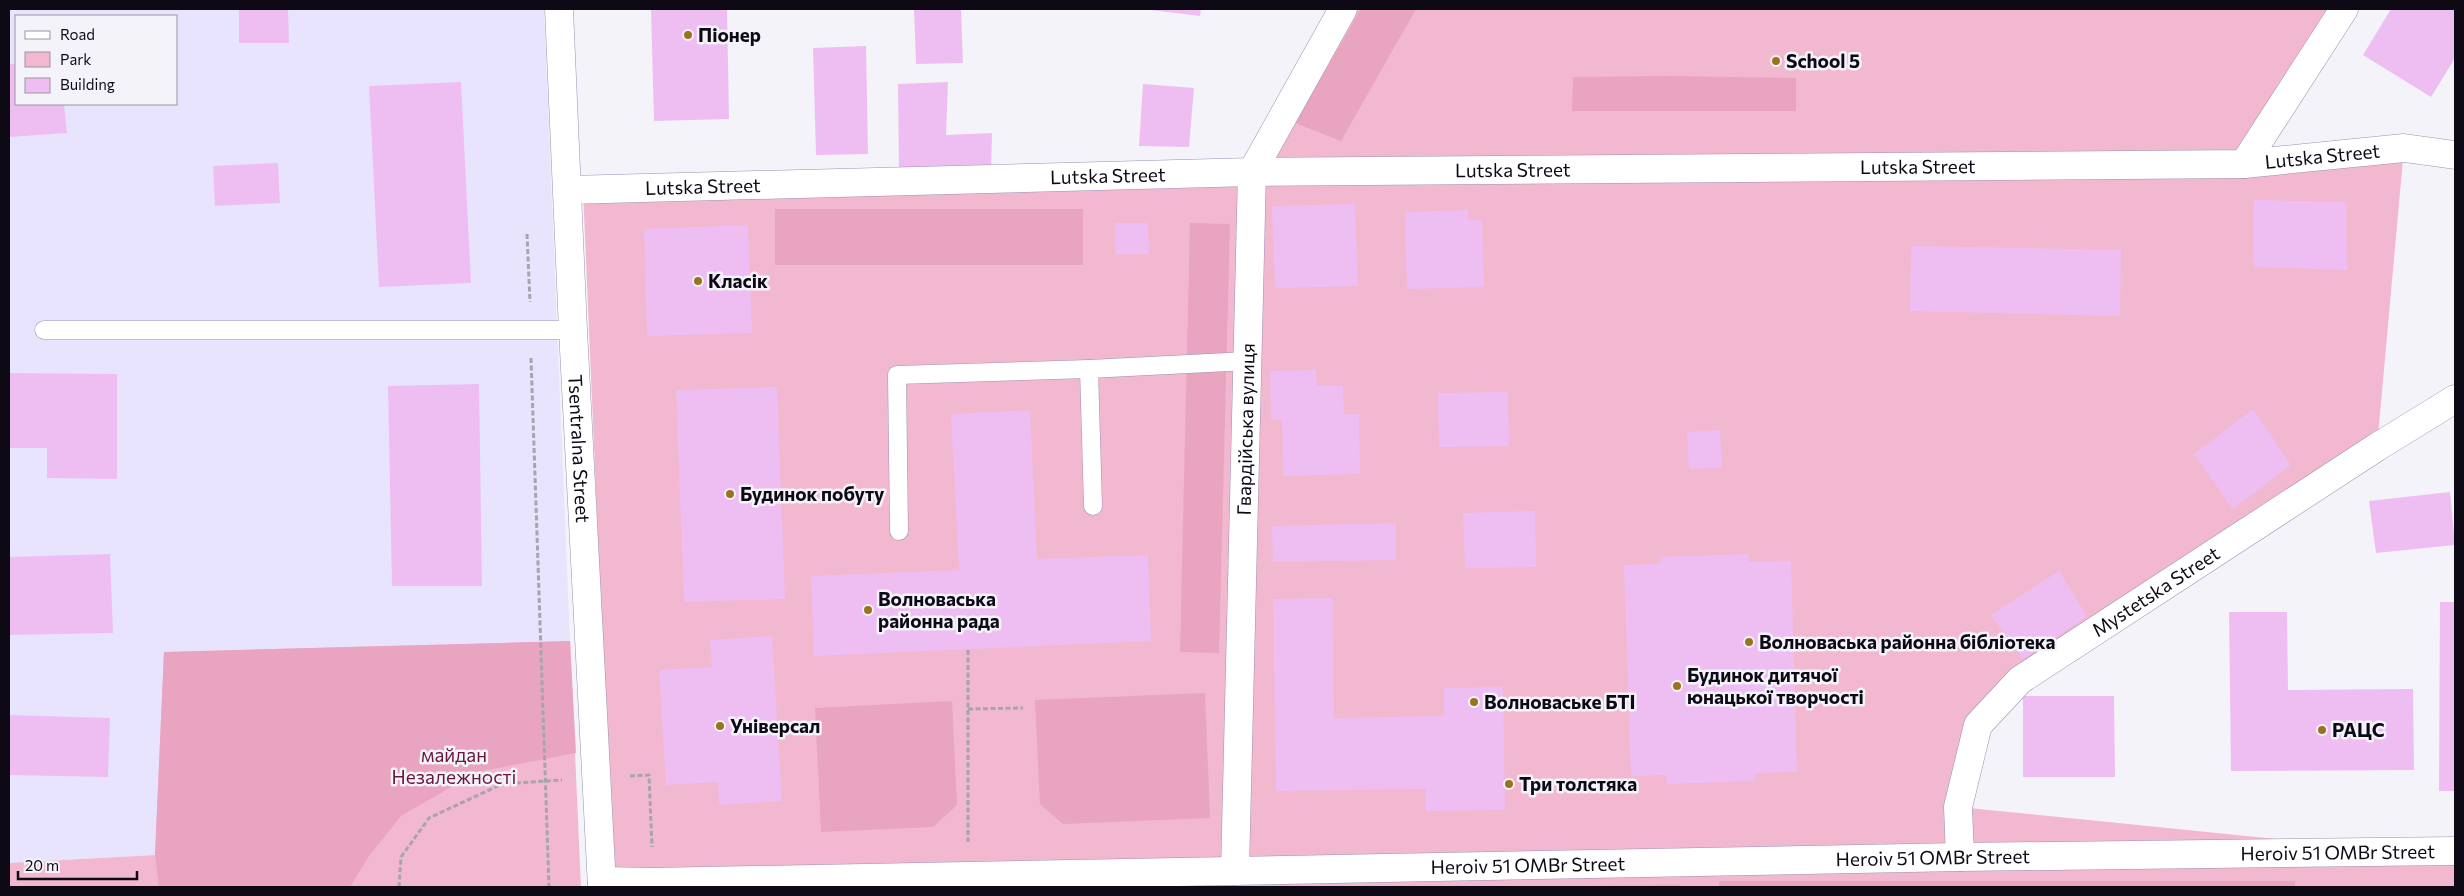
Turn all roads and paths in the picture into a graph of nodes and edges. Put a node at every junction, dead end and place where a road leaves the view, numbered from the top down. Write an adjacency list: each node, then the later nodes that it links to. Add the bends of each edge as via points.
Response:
1 (559, 9): 7 (street, Tsentralna Street)
2 (1343, 9): 6 (street, Гвардійська вулиця)
3 (2344, 9): 5 (street)
4 (2455, 155): 5 (street, Lutska Street, via 2404,148)
5 (2244, 164): 6 (street, Lutska Street)
6 (1252, 172): 7 (street, Lutska Street); 12 (street, Гвардійська вулиця)
7 (569, 190): 11 (street, Tsentralna Street)
8 (527, 234): 10 (path)
9 (44, 330): 10 (lane)
10 (530, 330): 11 (lane); 21 (path)
11 (573, 330): 20 (street, Tsentralna Street)
12 (1248, 361): 13 (lane); 24 (street, Гвардійська вулиця)
13 (1089, 369): 15 (lane); 16 (lane, via 897,375)
14 (2455, 399): 23 (street, Mystetska Street, via 2020,680 1978,725 1958,807)
15 (1093, 506)
16 (899, 531)
17 (968, 650): 19 (path)
18 (1023, 708): 19 (path)
19 (968, 709): 25 (path)
20 (597, 778): 21 (path); 26 (path, via 649,774); 27 (street, Tsentralna Street)
21 (544, 782): 28 (path, via 502,784 429,818 401,857); 29 (path)
22 (2455, 851): 23 (street, Heroiv 51 OMBr Street)
23 (1960, 857): 24 (street, Heroiv 51 OMBr Street)
24 (1235, 871): 25 (street, Heroiv 51 OMBr Street)
25 (968, 876): 26 (street, Heroiv 51 OMBr Street)
26 (653, 882): 27 (street, Heroiv 51 OMBr Street)
27 (602, 884)
28 (399, 887)
29 (548, 887)

